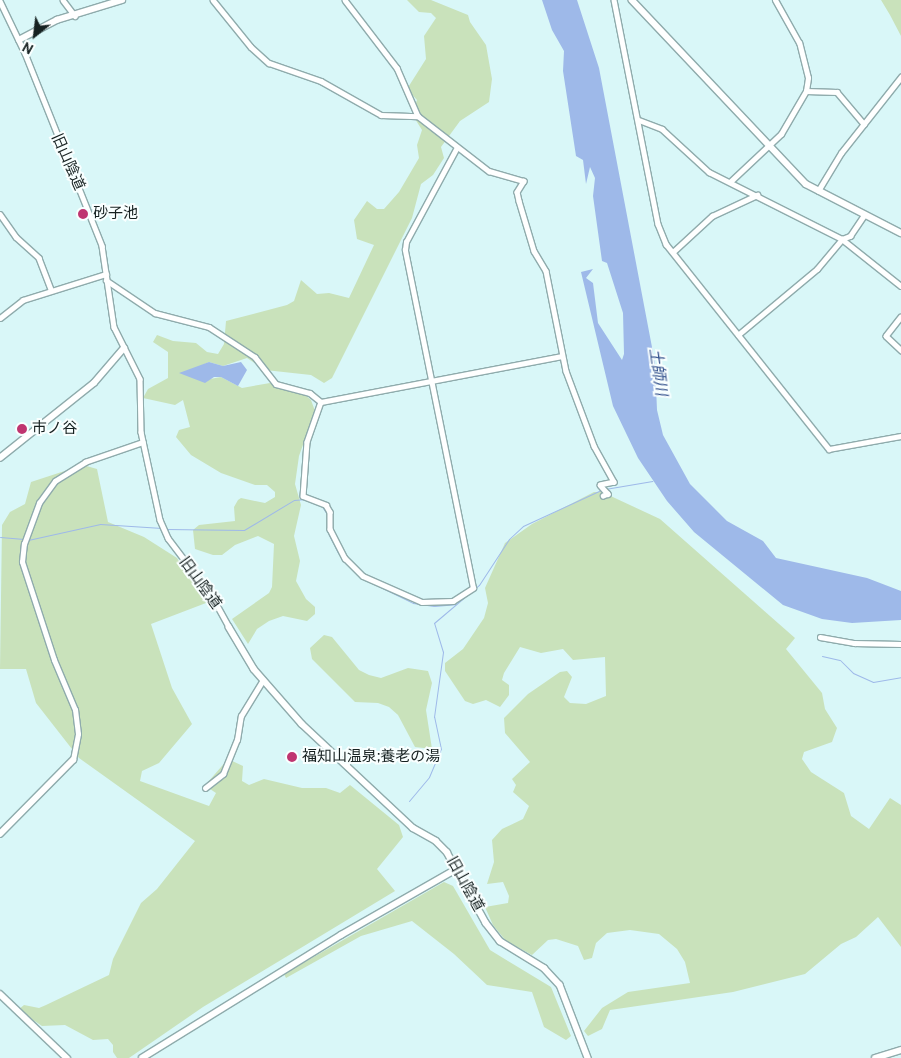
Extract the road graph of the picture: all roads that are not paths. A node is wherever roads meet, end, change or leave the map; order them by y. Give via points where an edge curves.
1 (63, 0) edge
2 (122, 0) edge
3 (213, 0) edge
4 (344, 0) edge
5 (614, 0) edge
6 (632, 0) edge
7 (775, 0) edge
8 (0, 1) edge
9 (74, 16) junction
10 (19, 40) junction
11 (901, 77) edge
12 (806, 91) junction
13 (418, 116) junction
14 (639, 120) junction
15 (864, 124) junction
16 (769, 146) junction
17 (456, 149) junction
18 (730, 182) junction
19 (818, 191) junction
20 (757, 195) junction
21 (0, 214) edge
22 (864, 215) junction
23 (901, 233) edge
24 (842, 238) junction
25 (672, 252) junction
26 (106, 274) junction
27 (106, 280) junction
28 (901, 286) edge
29 (51, 290) junction
30 (901, 317) edge
31 (0, 318) edge
32 (738, 334) junction
33 (124, 348) junction
34 (901, 350) edge
35 (562, 356) junction
36 (432, 381) junction
37 (322, 402) junction
38 (901, 436) edge
39 (143, 442) junction
40 (0, 458) edge
41 (603, 496) dead end
42 (229, 627) joint
43 (820, 637) dead end
44 (901, 644) edge
45 (263, 680) junction
46 (72, 760) joint
47 (205, 788) dead end
48 (0, 834) edge
49 (456, 870) junction
50 (0, 994) edge
51 (901, 1050) edge
52 (67, 1058) edge
53 (142, 1058) edge
54 (588, 1058) edge
55 (875, 1058) edge

1 - 9 street
2 - 9 street
3 - 13 street via 251,47 269,63 321,81 381,115
4 - 13 street via 397,68
5 - 14 street
6 - 16 street
7 - 12 street via 799,43 808,78
8 - 10 street, 旧山陰道
9 - 10 street via 57,20
10 - 26 street, 旧山陰道 via 90,211 102,246
11 - 15 street
12 - 15 street via 837,92
12 - 16 street via 781,134
13 - 17 street
14 - 18 street via 662,129 709,172
14 - 25 street via 658,224
15 - 19 street
16 - 18 street
16 - 19 street via 806,184
17 - 35 street via 489,171 524,181 517,192 534,251 546,270
17 - 36 street via 406,242
18 - 20 street
19 - 22 street
20 - 24 street
20 - 25 street via 712,216
21 - 29 street via 16,237 39,258
22 - 23 street
22 - 24 street via 850,236
24 - 28 street
24 - 32 street via 817,268
25 - 32 street
26 - 27 street, 旧山陰道
26 - 29 street
27 - 33 street, 旧山陰道 via 114,327
27 - 37 street via 155,313 209,327 255,357 276,384 310,393
29 - 31 street via 23,300
30 - 34 street via 886,336
32 - 38 street via 829,449
33 - 39 street, 旧山陰道 via 137,367 140,379
33 - 40 street via 94,383
35 - 36 street
35 - 41 street via 584,424 614,482 600,485 608,494
36 - 37 street
36 - 37 street via 473,588 453,601 422,602 363,576 340,551 330,529 330,512 326,505 303,496 307,442
39 - 42 street, 旧山陰道 via 160,520 168,538 212,596
39 - 46 street via 85,462 55,481 39,503 24,544 22,562 54,660 75,710 78,734
42 - 45 street, 旧山陰道
43 - 44 street via 854,643
45 - 47 street via 241,716 235,746 223,774
45 - 49 street, 旧山陰道 via 337,758 413,828 436,841 447,852
46 - 48 street
49 - 53 street via 340,935
49 - 54 street, 旧山陰道 via 500,942 544,968 560,985
50 - 52 street
51 - 55 street

